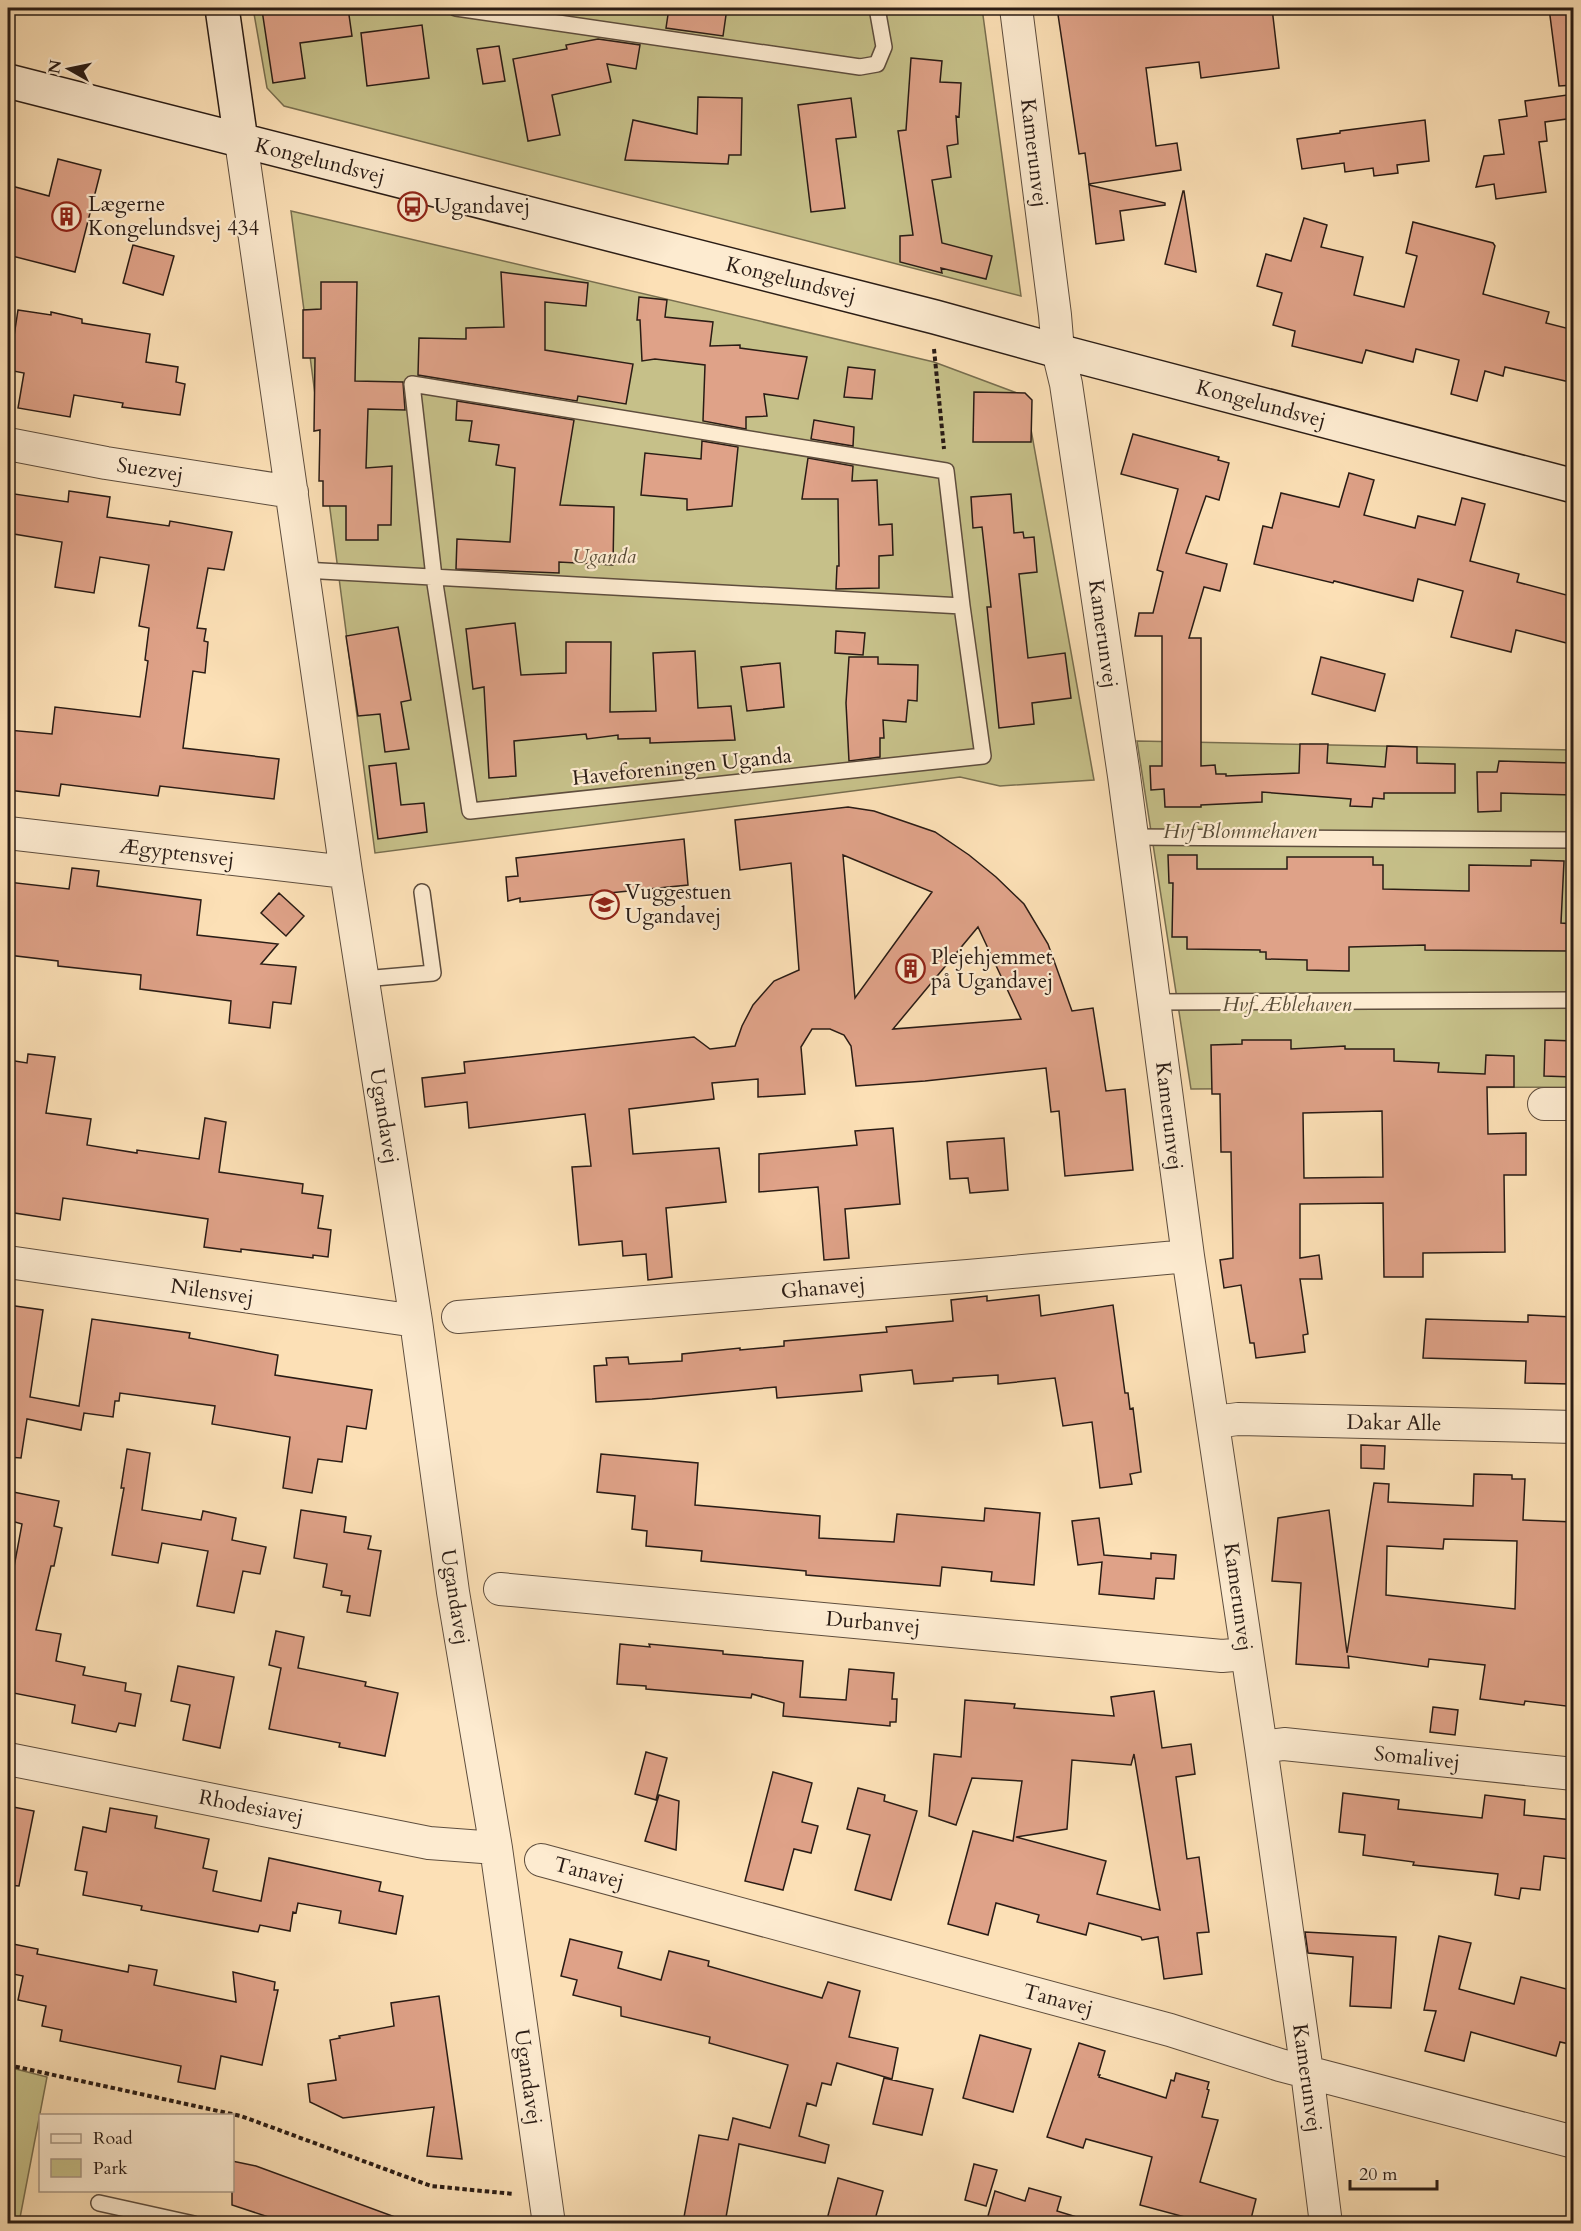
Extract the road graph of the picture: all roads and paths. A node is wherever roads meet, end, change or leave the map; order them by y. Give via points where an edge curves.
1 (222, 8) edge
2 (456, 8) edge
3 (877, 8) edge
4 (1016, 8) edge
5 (8, 81) edge
6 (241, 141) junction
7 (934, 316) junction
8 (1058, 351) junction
9 (8, 444) edge
10 (946, 471) junction
11 (1574, 486) edge
12 (292, 492) junction
13 (303, 570) junction
14 (434, 577) junction
15 (962, 606) junction
16 (8, 833) edge
17 (1132, 837) junction
18 (1574, 840) edge
19 (346, 872) junction
20 (422, 892) dead end
21 (363, 979) junction
22 (1574, 1000) edge
23 (1154, 1002) junction
24 (1188, 1256) junction
25 (8, 1262) edge
26 (458, 1317) dead end
27 (416, 1321) junction
28 (1214, 1422) junction
29 (1574, 1427) edge
30 (500, 1589) dead end
31 (1246, 1654) junction
32 (1261, 1747) junction
33 (8, 1759) edge
34 (1574, 1774) edge
35 (496, 1848) junction
36 (541, 1860) dead end
37 (8, 2066) edge
38 (1307, 2072) junction
39 (232, 2114) edge
40 (234, 2114) edge
41 (1574, 2142) edge
42 (99, 2203) dead end
43 (547, 2210) edge
44 (194, 2223) edge
45 (1326, 2223) edge

1 - 6 street, Ugandavej
2 - 3 lane via 860,67 877,64 884,47
4 - 8 street, Kamerunvej
5 - 6 street, Kongelundsvej
6 - 7 street, Kongelundsvej
6 - 12 street, Ugandavej
7 - 8 street, Kongelundsvej
7 - 10 path via 934,362
8 - 11 street, Kongelundsvej
8 - 17 street, Kamerunvej
9 - 12 street, Suezvej
10 - 14 lane, Haveforeningen Uganda via 412,384
10 - 15 lane, Haveforeningen Uganda
12 - 13 street, Ugandavej
13 - 14 lane
13 - 19 street, Ugandavej
14 - 15 lane
14 - 15 lane, Haveforeningen Uganda via 470,811 983,756
16 - 19 street, Ægyptensvej
17 - 18 lane
17 - 23 street, Kamerunvej
19 - 21 street, Ugandavej
20 - 21 lane via 433,973
21 - 27 street, Ugandavej
22 - 23 lane
23 - 24 street, Kamerunvej
24 - 26 street, Ghanavej
24 - 28 street, Kamerunvej
25 - 27 street, Nilensvej
27 - 35 street, Ugandavej via 453,1592
28 - 29 street, Dakar Alle via 1238,1419
28 - 31 street, Kamerunvej
30 - 31 street, Durbanvej via 1222,1656
31 - 32 street, Kamerunvej
32 - 34 street, Somalivej via 1284,1744
32 - 38 street, Kamerunvej
33 - 35 street, Rhodesiavej via 429,1842
35 - 43 street, Ugandavej
36 - 38 street, Tanavej via 1160,2027
37 - 39 path
38 - 41 street, Tanavej
38 - 45 street, Kamerunvej
40 - 43 path via 431,2186
42 - 44 lane

